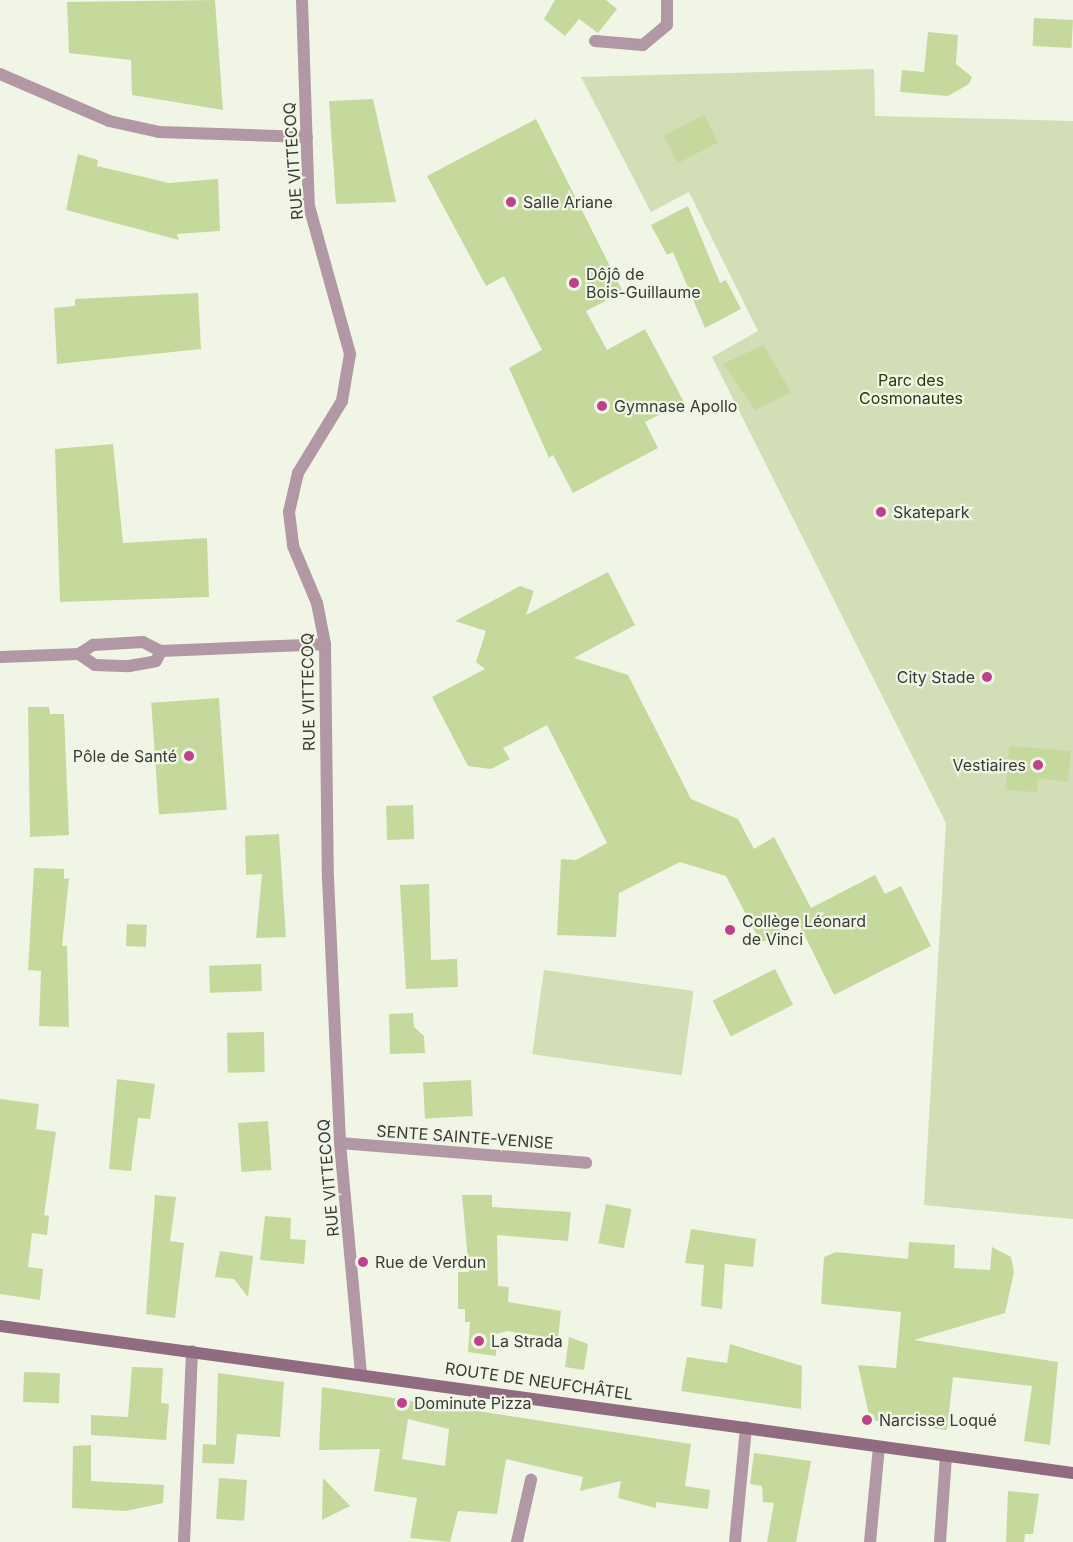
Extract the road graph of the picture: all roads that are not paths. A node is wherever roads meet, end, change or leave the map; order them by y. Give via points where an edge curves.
1 (302, 0) edge
2 (667, 0) edge
3 (595, 41) dead end
4 (0, 74) edge
5 (307, 137) junction
6 (325, 644) junction
7 (161, 651) junction
8 (79, 654) junction
9 (0, 657) edge
10 (340, 1143) junction
11 (586, 1163) dead end
12 (0, 1326) edge
13 (192, 1351) junction
14 (361, 1373) junction
15 (746, 1428) junction
16 (879, 1447) junction
17 (946, 1456) junction
18 (1073, 1473) edge
19 (531, 1480) dead end
20 (184, 1542) edge
21 (517, 1542) edge
22 (735, 1542) edge
23 (870, 1542) edge
24 (940, 1542) edge

1 - 5 street, RUE VITTECOQ
2 - 3 street via 667,25 642,45
4 - 5 street via 109,121 159,132
5 - 6 street, RUE VITTECOQ via 317,244 350,354 342,401 298,473 289,512 293,546 320,613
6 - 7 street
6 - 10 street, RUE VITTECOQ via 328,878
7 - 8 street via 143,642 93,645
7 - 8 street via 156,661 129,666 95,665
8 - 9 street
10 - 11 street, SENTE SAINTE-VENISE
10 - 14 street, RUE VITTECOQ
12 - 13 main road, ROUTE DE NEUFCHÂTEL
13 - 14 main road, ROUTE DE NEUFCHÂTEL
13 - 20 street
14 - 15 main road, ROUTE DE NEUFCHÂTEL
15 - 16 main road, ROUTE DE NEUFCHÂTEL
15 - 22 street
16 - 17 main road, ROUTE DE NEUFCHÂTEL
16 - 23 street
17 - 18 main road, ROUTE DE NEUFCHÂTEL
17 - 24 street
19 - 21 street

